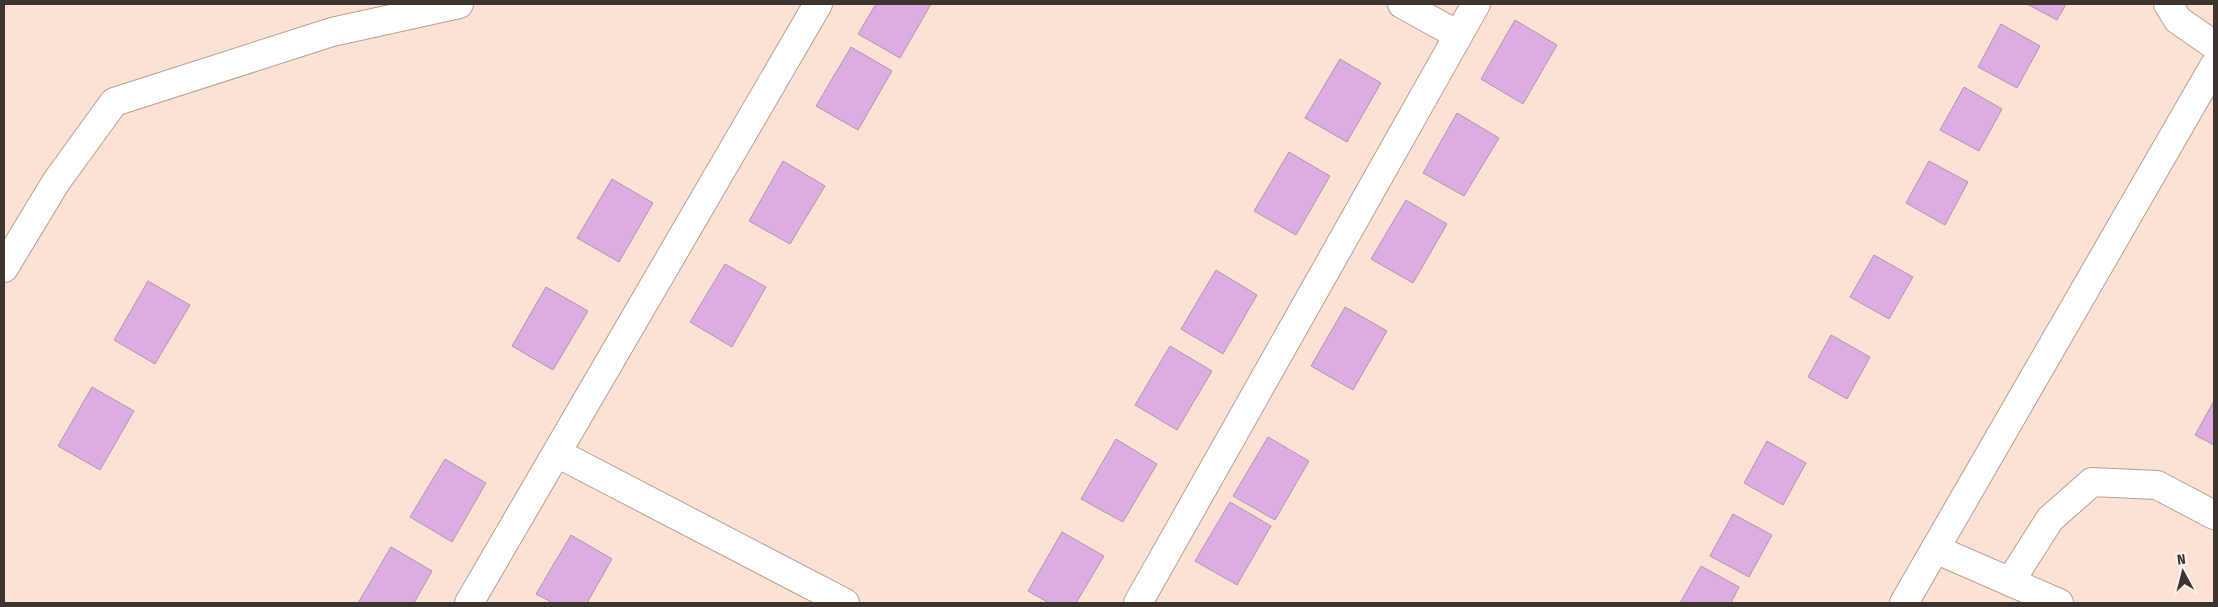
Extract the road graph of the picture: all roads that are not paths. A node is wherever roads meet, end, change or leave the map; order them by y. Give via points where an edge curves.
1 (459, 4) edge
2 (818, 4) edge
3 (1402, 4) edge
4 (1476, 4) edge
5 (2168, 4) edge
6 (1458, 35) junction
7 (2214, 45) edge
8 (2214, 66) edge
9 (4, 268) edge
10 (557, 453) junction
11 (2214, 515) edge
12 (1935, 549) junction
13 (2010, 582) junction
14 (469, 603) edge
15 (845, 603) edge
16 (1138, 603) edge
17 (1904, 603) edge
18 (2059, 603) edge

1 - 9 street via 332,32 114,102 56,182
2 - 10 street
3 - 6 street
4 - 6 street
5 - 7 street via 2178,20
6 - 16 street
8 - 12 street
10 - 14 street
10 - 15 street
11 - 13 street via 2157,485 2092,482 2050,519
12 - 13 street
12 - 17 street
13 - 18 street

